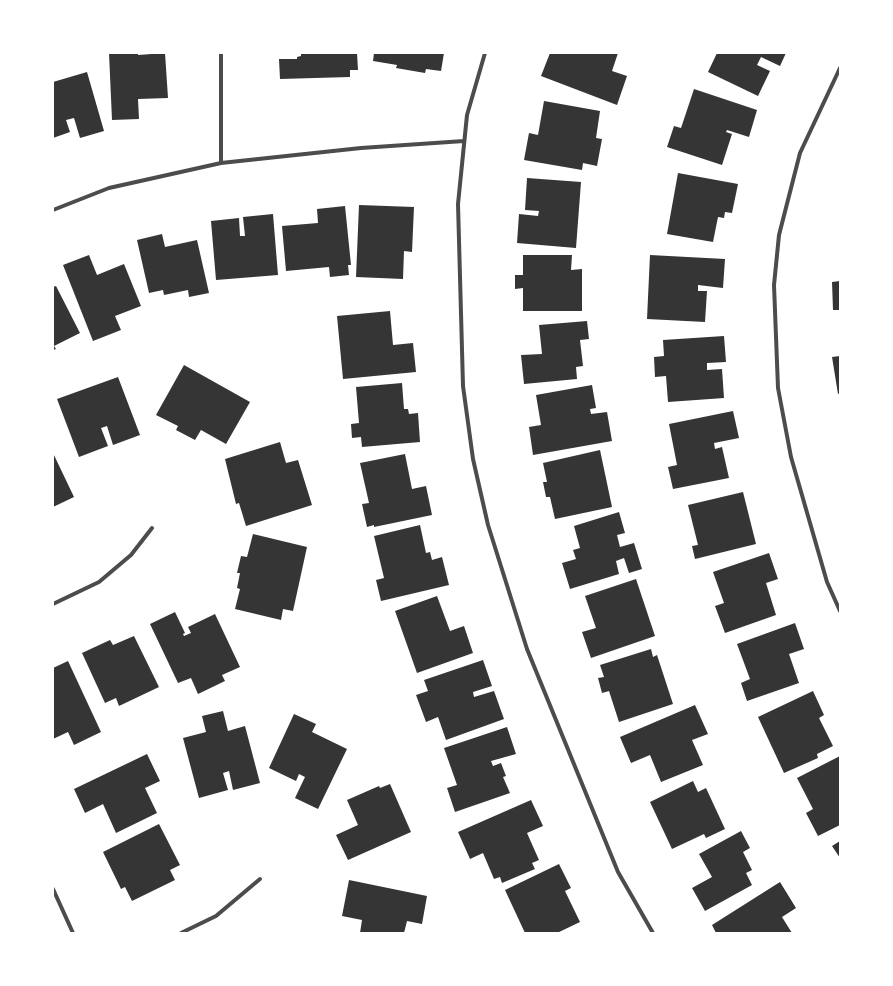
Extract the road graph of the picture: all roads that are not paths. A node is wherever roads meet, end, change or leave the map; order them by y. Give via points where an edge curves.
1 (221, 53) edge
2 (485, 53) edge
3 (840, 68) edge
4 (464, 141) junction
5 (221, 163) junction
6 (53, 210) edge
7 (152, 528) dead end
8 (53, 604) edge
9 (840, 611) edge
10 (260, 879) dead end
11 (53, 889) edge
12 (73, 933) edge
13 (181, 933) edge
14 (653, 933) edge

1 - 5 street
2 - 4 street via 467,115
3 - 9 street via 800,153 779,235 774,285 778,388 791,458 827,582
4 - 5 street via 361,148
4 - 14 street via 458,204 463,386 473,459 486,518 527,649 618,872
5 - 6 street via 109,188
7 - 8 street via 131,555 99,582
10 - 13 street via 216,916
11 - 12 street

